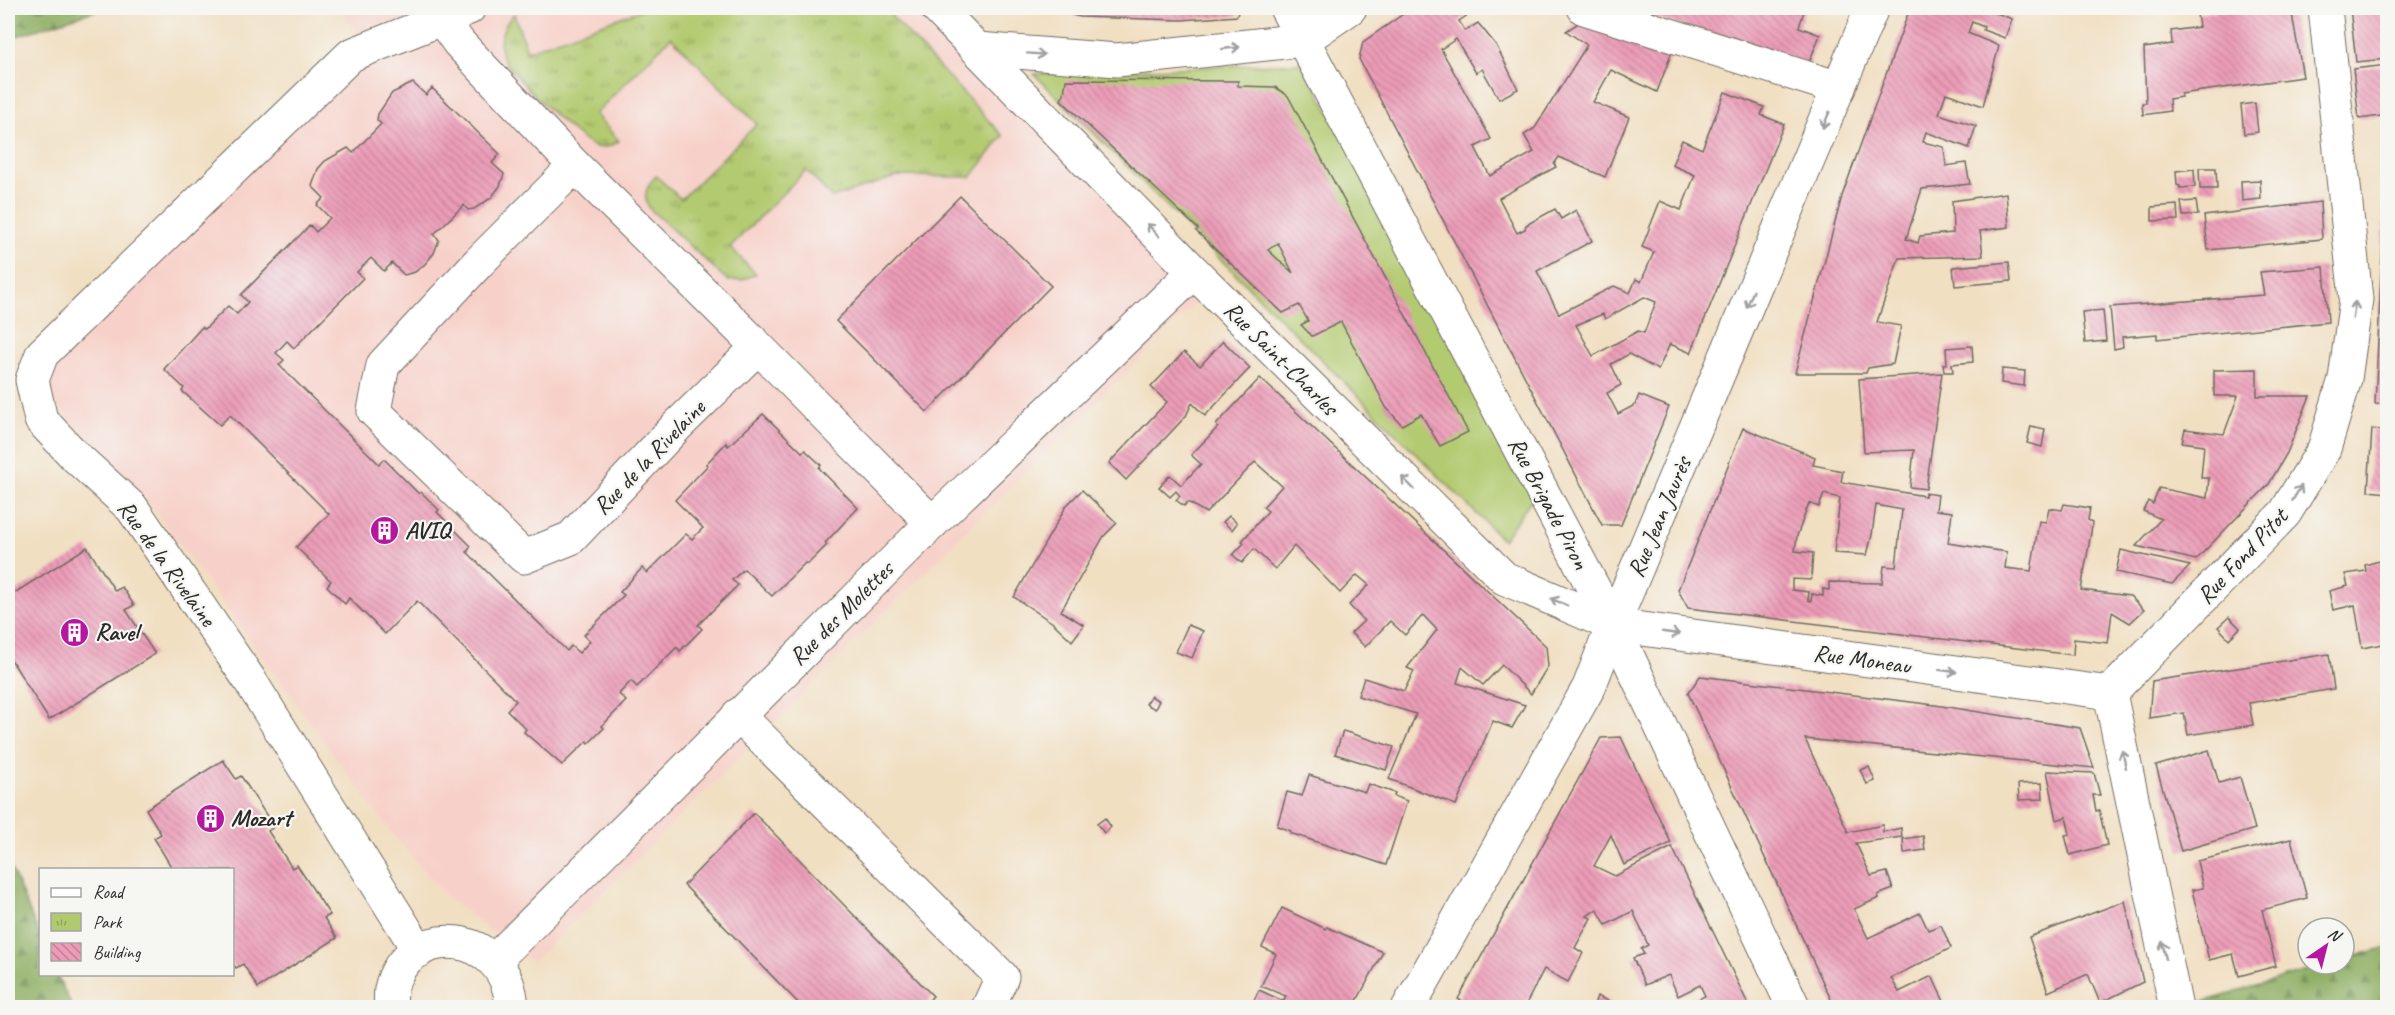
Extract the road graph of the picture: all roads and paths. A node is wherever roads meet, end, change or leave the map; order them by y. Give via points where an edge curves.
1 (938, 8) edge
2 (1286, 8) edge
3 (1350, 8) edge
4 (1584, 8) edge
5 (1872, 8) edge
6 (2325, 8) edge
7 (455, 13) edge
8 (1303, 40) junction
9 (978, 49) junction
10 (1839, 88) junction
11 (575, 166) junction
12 (1194, 272) junction
13 (758, 347) junction
14 (932, 523) junction
15 (1613, 625) junction
16 (2110, 693) junction
17 (738, 715) junction
18 (419, 951) junction
19 (494, 961) junction
20 (390, 1008) edge
21 (512, 1008) edge
22 (988, 1008) edge
23 (1408, 1008) edge
24 (1794, 1008) edge
25 (2176, 1008) edge

1 - 9 street, Rue Saint-Charles
2 - 8 street, Rue Brigade Piron
3 - 8 street
4 - 10 street
5 - 10 street, Rue Jean Jaurès
16 -> 6 street, Rue Fond Pitot via 2285,513 2324,449 2345,379 2356,299
7 - 11 street, Rue de la Rivelaine via 459,43
7 - 18 street, Rue de la Rivelaine via 351,55 42,354 32,380 41,420 132,508 249,679
9 -> 8 street via 1117,60
8 - 15 street, Rue Brigade Piron
12 -> 9 street, Rue Saint-Charles
10 -> 15 street, Rue Jean Jaurès
11 - 13 street, Rue de la Rivelaine
11 - 13 street, Rue de la Rivelaine via 383,365 374,411 524,557 571,538
12 - 14 street, Rue des Molettes
15 -> 12 street, Rue Saint-Charles via 1504,578
13 - 14 street, Rue de la Rivelaine
14 - 17 street, Rue des Molettes
15 -> 16 street, Rue Moneau
15 - 23 street, Rue Jean Jaurès via 1589,687
15 - 24 street, Rue Brigade Piron
25 -> 16 street
17 - 19 street, Rue des Molettes
17 - 22 street via 1002,977
18 - 19 street via 448,942 468,944
18 - 20 street via 399,970 391,988
19 - 21 street via 509,986

